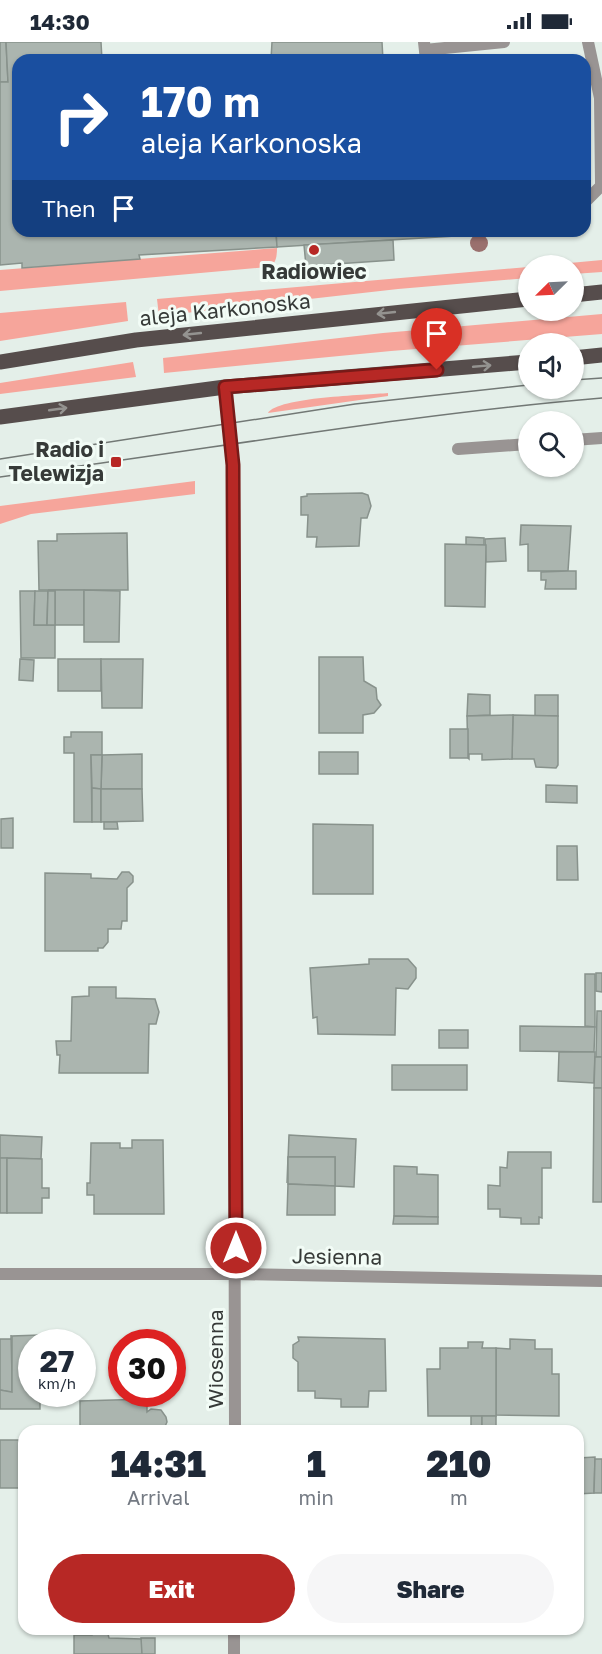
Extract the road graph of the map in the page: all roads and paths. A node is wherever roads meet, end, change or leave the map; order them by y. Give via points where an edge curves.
1 (504, 42) edge
2 (425, 51) edge
3 (591, 56) edge
4 (591, 196) edge
5 (602, 292) edge
6 (584, 294) edge
7 (518, 300) edge
8 (602, 356) edge
9 (584, 357) edge
10 (0, 362) edge
11 (518, 363) edge
12 (225, 387) junction
13 (0, 417) edge
14 (602, 438) edge
15 (584, 439) edge
16 (518, 445) edge
17 (458, 449) dead end
18 (0, 1274) edge
19 (236, 1274) junction
20 (602, 1281) edge
21 (235, 1425) edge
22 (234, 1635) edge
23 (234, 1654) edge

1 - 2 street
3 - 4 street via 600,98 602,186
5 - 6 main road
7 -> 10 main road, aleja Karkonoska via 136,340
8 - 9 main road
12 -> 11 main road
13 -> 12 main road
12 - 19 street, Wiosenna via 233,465
14 - 15 street
16 - 17 street
18 - 19 street, Jesienna
19 - 20 street, Jesienna
19 - 21 street, Wiosenna
22 - 23 street

